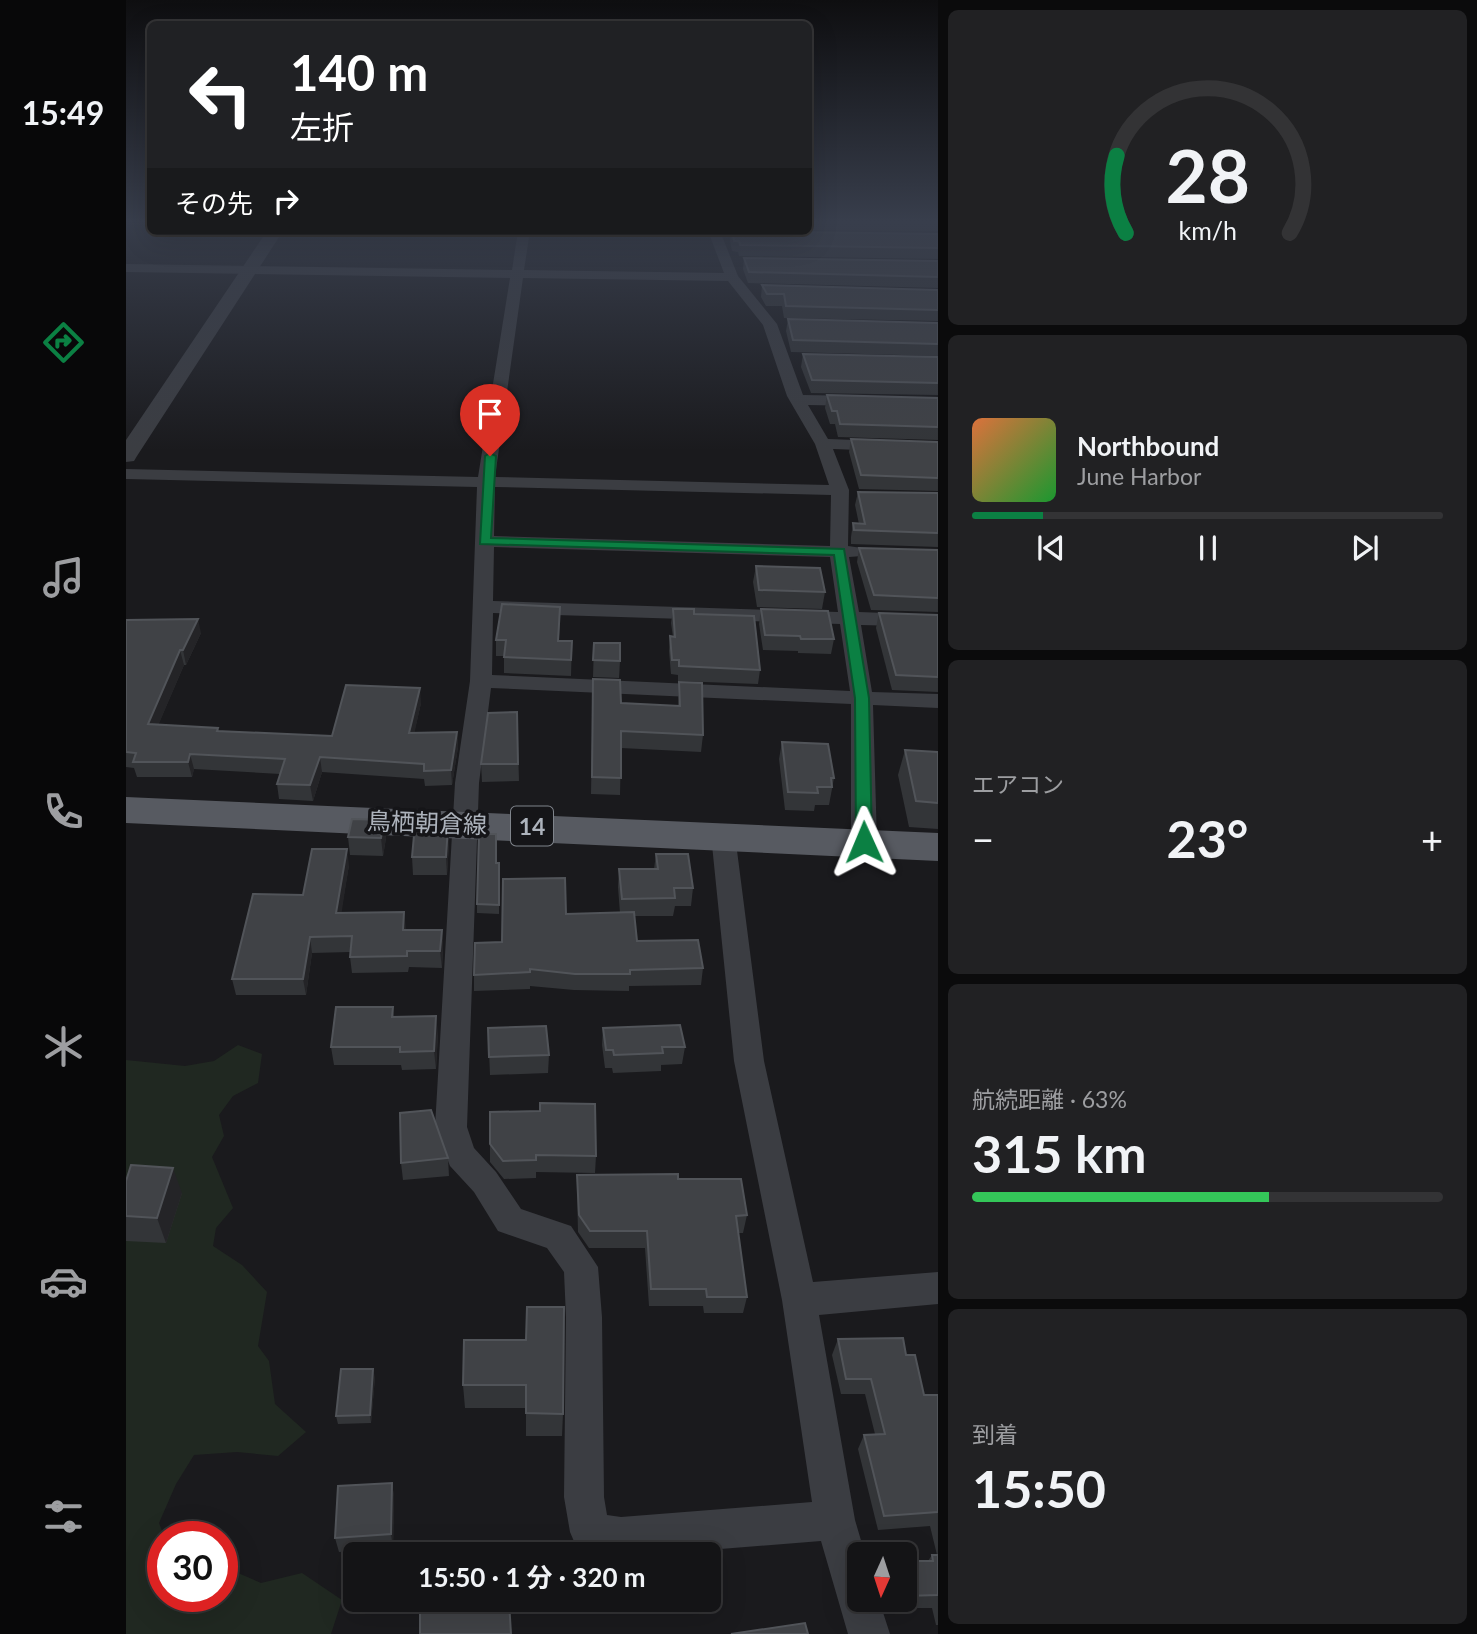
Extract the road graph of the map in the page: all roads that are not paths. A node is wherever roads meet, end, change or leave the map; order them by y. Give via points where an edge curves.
1 (229, 298) edge
2 (513, 298) edge
3 (750, 298) edge
4 (797, 400) junction
5 (874, 402) edge
6 (823, 444) junction
7 (938, 447) edge
8 (126, 456) edge
9 (126, 474) edge
10 (486, 482) junction
11 (845, 494) junction
12 (485, 541) junction
13 (839, 552) junction
14 (876, 553) edge
15 (483, 607) junction
16 (850, 618) junction
17 (938, 621) edge
18 (481, 681) junction
19 (862, 698) junction
20 (938, 701) edge
21 (126, 810) edge
22 (467, 823) junction
23 (723, 835) junction
24 (864, 842) junction
25 (938, 846) edge
26 (938, 1288) edge
27 (799, 1300) junction
28 (835, 1520) junction
29 (869, 1634) edge

1 - 8 street
2 - 10 street
3 - 4 street via 776,324
4 - 5 street
4 - 6 street
6 - 7 street
6 - 11 street
9 - 10 street
10 - 11 street
10 - 12 street
11 - 13 street
12 - 13 street
12 - 15 street
13 - 14 street
13 - 16 street
15 - 16 street
15 - 18 street
16 - 17 street
16 - 19 street
18 - 19 street
18 - 22 street via 471,745
19 - 20 street
19 - 24 street
21 - 22 main road, 鳥栖朝倉線 / 14
22 - 23 main road, 鳥栖朝倉線 / 14
22 - 28 street via 451,1127 461,1156 510,1220 559,1237 581,1267 584,1497 590,1532 621,1537
23 - 24 main road, 鳥栖朝倉線 / 14
23 - 27 street via 748,1061
24 - 25 main road, 鳥栖朝倉線 / 14
26 - 27 street
27 - 28 street
28 - 29 street

